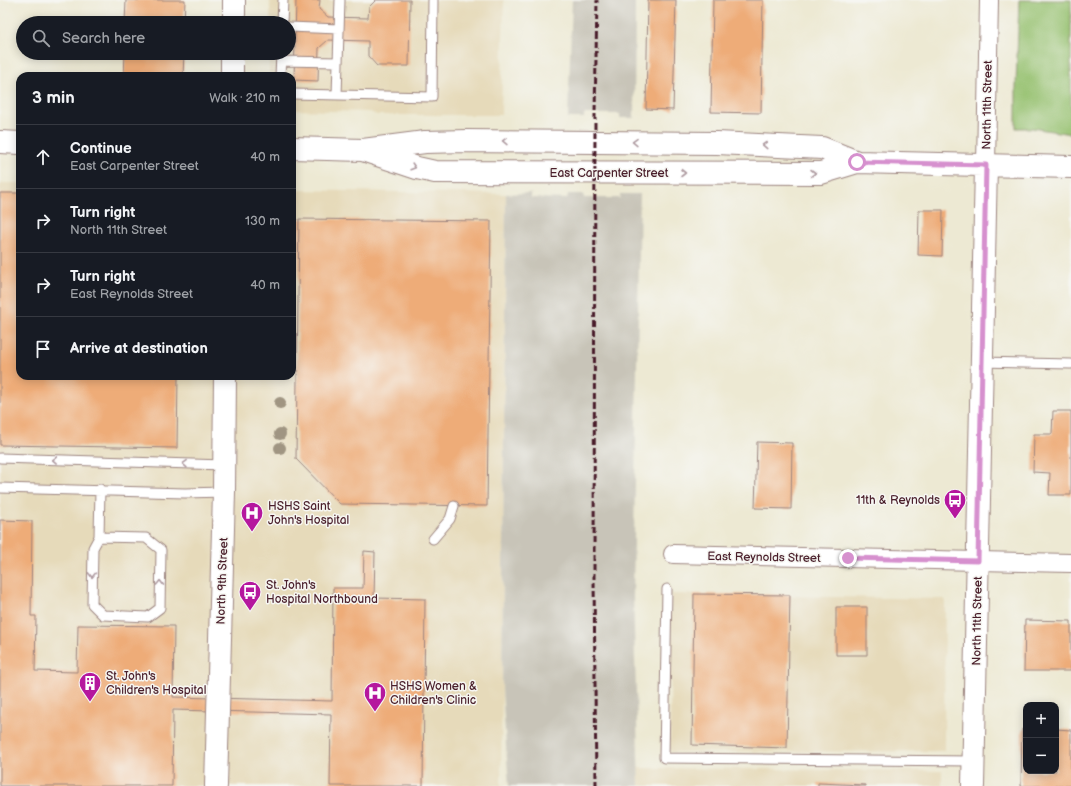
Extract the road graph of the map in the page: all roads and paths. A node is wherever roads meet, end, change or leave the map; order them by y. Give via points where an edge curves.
1 (234, 0) edge
2 (283, 0) edge
3 (340, 0) edge
4 (433, 0) edge
5 (989, 0) edge
6 (234, 16) edge
7 (282, 16) edge
8 (296, 27) edge
9 (339, 29) junction
10 (296, 58) edge
11 (232, 60) edge
12 (281, 60) edge
13 (338, 62) junction
14 (232, 72) edge
15 (280, 72) edge
16 (296, 94) edge
17 (337, 95) junction
18 (0, 142) edge
19 (16, 143) edge
20 (296, 148) edge
21 (363, 150) junction
22 (857, 162) junction
23 (986, 165) junction
24 (1071, 167) edge
25 (981, 362) junction
26 (1071, 364) edge
27 (225, 380) edge
28 (0, 458) edge
29 (224, 465) junction
30 (0, 488) edge
31 (100, 489) junction
32 (224, 492) junction
33 (454, 506) dead end
34 (99, 537) junction
35 (433, 539) dead end
36 (673, 554) dead end
37 (978, 561) junction
38 (1071, 562) edge
39 (667, 589) dead end
40 (974, 760) junction
41 (216, 786) edge
42 (973, 786) edge

1 - 6 street
2 - 7 lane
3 - 9 lane
4 - 17 lane via 432,97
5 - 23 street, North 11th Street
8 - 9 lane
9 - 13 lane
10 - 13 lane
11 - 14 street
12 - 15 lane
13 - 17 lane
16 - 17 lane
18 - 19 street
20 - 21 street, East Carpenter Street
22 -> 21 street, East Carpenter Street via 822,148 717,143 466,140
21 -> 22 street, East Carpenter Street via 435,172 821,173
22 - 23 street, East Carpenter Street
23 - 24 street, East Carpenter Street
23 - 25 street, North 11th Street
25 - 26 lane
25 - 37 street, North 11th Street
27 - 29 street, North 9th Street
29 -> 28 lane
29 - 32 street, North 9th Street
30 - 31 lane
31 - 32 lane
31 - 34 lane
32 - 41 street, North 9th Street
33 - 35 lane via 450,519
34 -> 34 lane via 93,548 92,604 103,615 148,617 160,608 161,550 146,538
36 - 37 street, East Reynolds Street
37 - 38 street, East Reynolds Street
37 - 40 street, North 11th Street
39 - 40 lane via 664,758
40 - 42 street, North 11th Street

